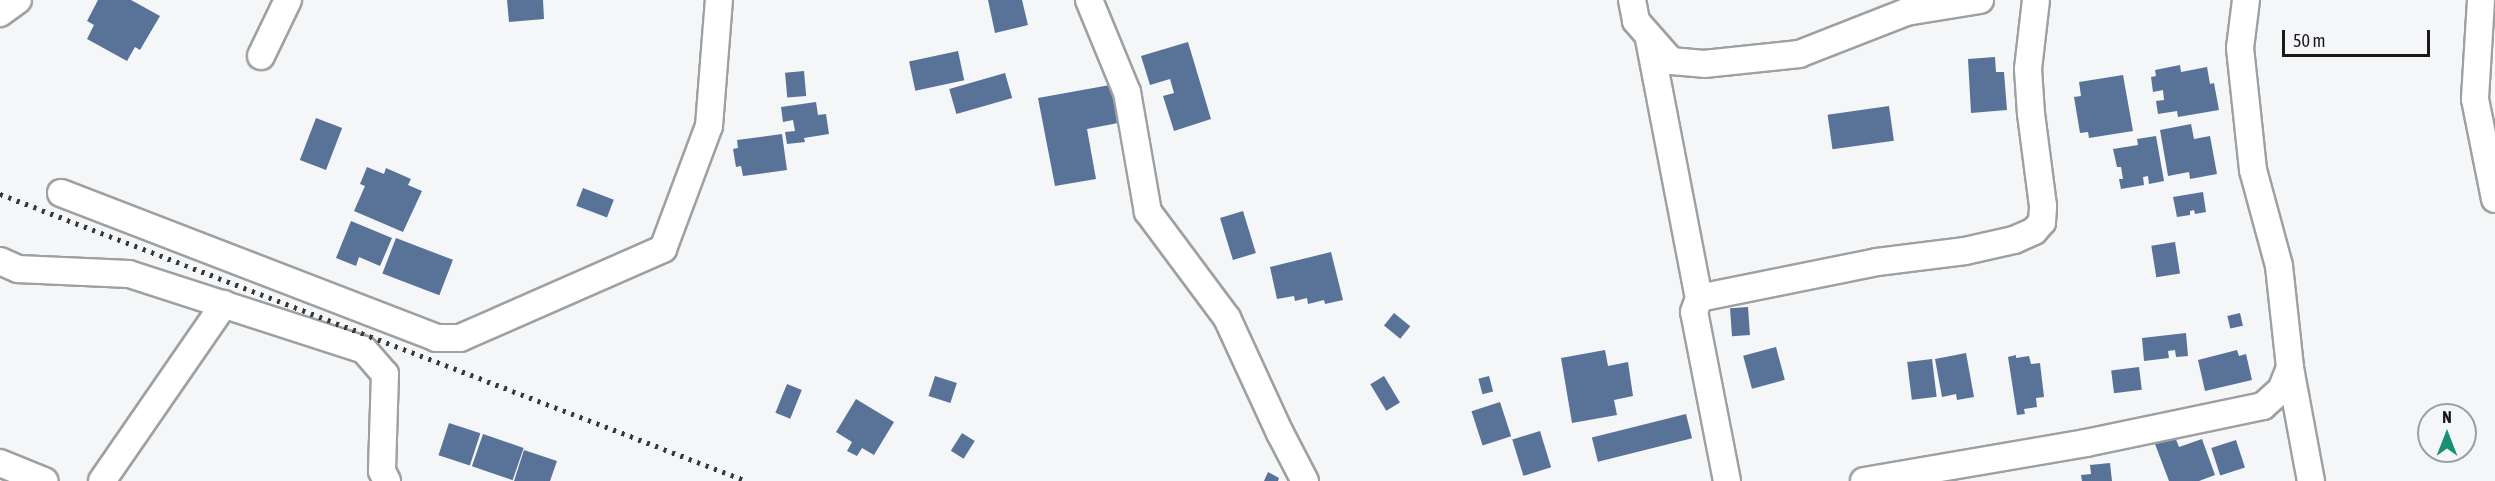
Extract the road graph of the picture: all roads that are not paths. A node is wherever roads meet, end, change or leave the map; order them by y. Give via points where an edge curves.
1 (18, 0) edge
2 (288, 0) edge
3 (719, 0) edge
4 (1632, 0) edge
5 (1980, 0) edge
6 (2036, 0) edge
7 (2246, 0) edge
8 (2481, 0) edge
9 (1098, 7) edge
10 (0, 13) edge
11 (1649, 39) junction
12 (261, 56) dead end
13 (61, 193) dead end
14 (2495, 199) edge
15 (0, 261) edge
16 (1698, 298) junction
17 (224, 304) junction
18 (2290, 368) junction
19 (0, 463) edge
20 (44, 481) edge
21 (102, 481) edge
22 (387, 481) edge
23 (1305, 481) edge
24 (1726, 481) edge
25 (1864, 481) edge
26 (2311, 481) edge

1 - 10 street
2 - 12 street
3 - 13 street via 709,126 663,249 460,338 436,338
4 - 11 street via 1636,21
5 - 11 street via 1906,12 1798,54 1704,64 1671,61
6 - 16 street via 2028,69 2043,206 2042,222 2034,231 1965,252 1877,262
7 - 18 street via 2240,48 2253,170 2279,266
8 - 14 street via 2475,99
9 - 23 street via 1127,92 1148,212 1227,318
11 - 16 street
15 - 17 street via 18,269 129,274
16 - 24 street via 1694,312
17 - 21 street
17 - 22 street via 364,350 385,374 382,471
18 - 25 street via 2281,390 2263,406 2086,443
18 - 26 street
19 - 20 street

